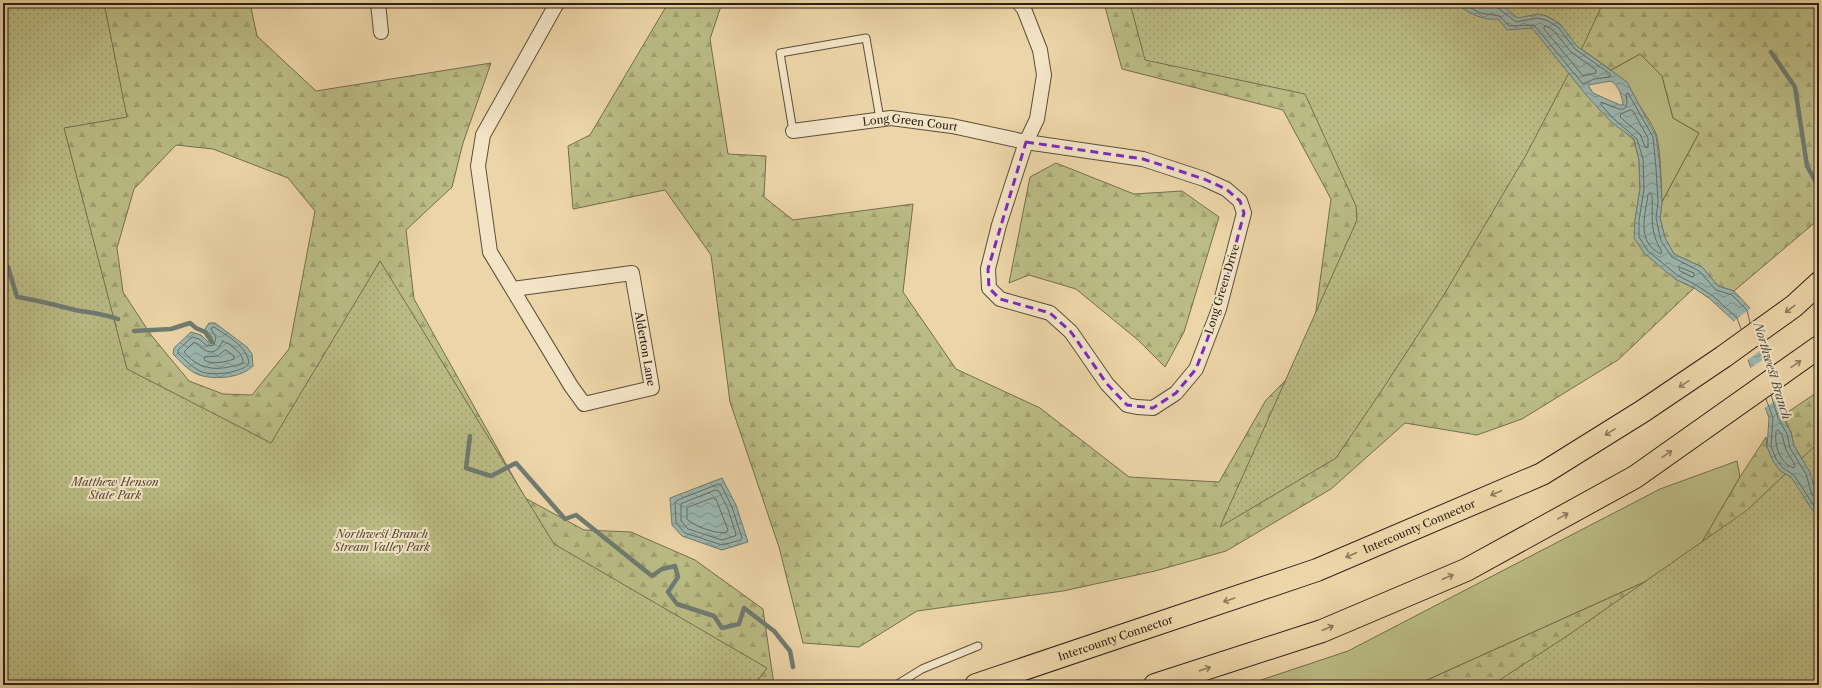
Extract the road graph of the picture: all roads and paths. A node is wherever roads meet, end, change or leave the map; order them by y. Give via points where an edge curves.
1 (378, 3) edge
2 (557, 3) edge
3 (1019, 3) edge
4 (382, 32) dead end
5 (880, 119) junction
6 (793, 132) joint
7 (1026, 142) junction
8 (1819, 283) edge
9 (513, 290) junction
10 (1819, 347) edge
11 (978, 646) dead end
12 (896, 685) edge
13 (976, 685) edge
14 (1155, 685) edge

1 - 4 street
2 - 9 street, Alderton Lane via 483,135 478,166 490,252
3 - 7 street, Long Green Drive via 1024,9 1040,50 1044,75 1036,119
5 - 6 street, Long Green Court
5 - 6 lane via 866,38 780,53
5 - 7 street, Long Green Court via 891,118 952,126
7 - 7 street, Long Green Drive via 1143,159 1204,179 1226,189 1240,201 1244,213 1219,309 1196,369 1176,393 1153,408 1127,405 1107,384 1070,332 1050,313 1000,299 989,288 988,269
8 -> 13 highway, Intercounty Connector via 1794,306 1643,411 1542,474 1316,570
9 - 9 street, Alderton Lane via 584,404 652,388 632,273
14 -> 10 highway via 1322,631 1466,570 1635,477
11 - 12 lane via 922,669

